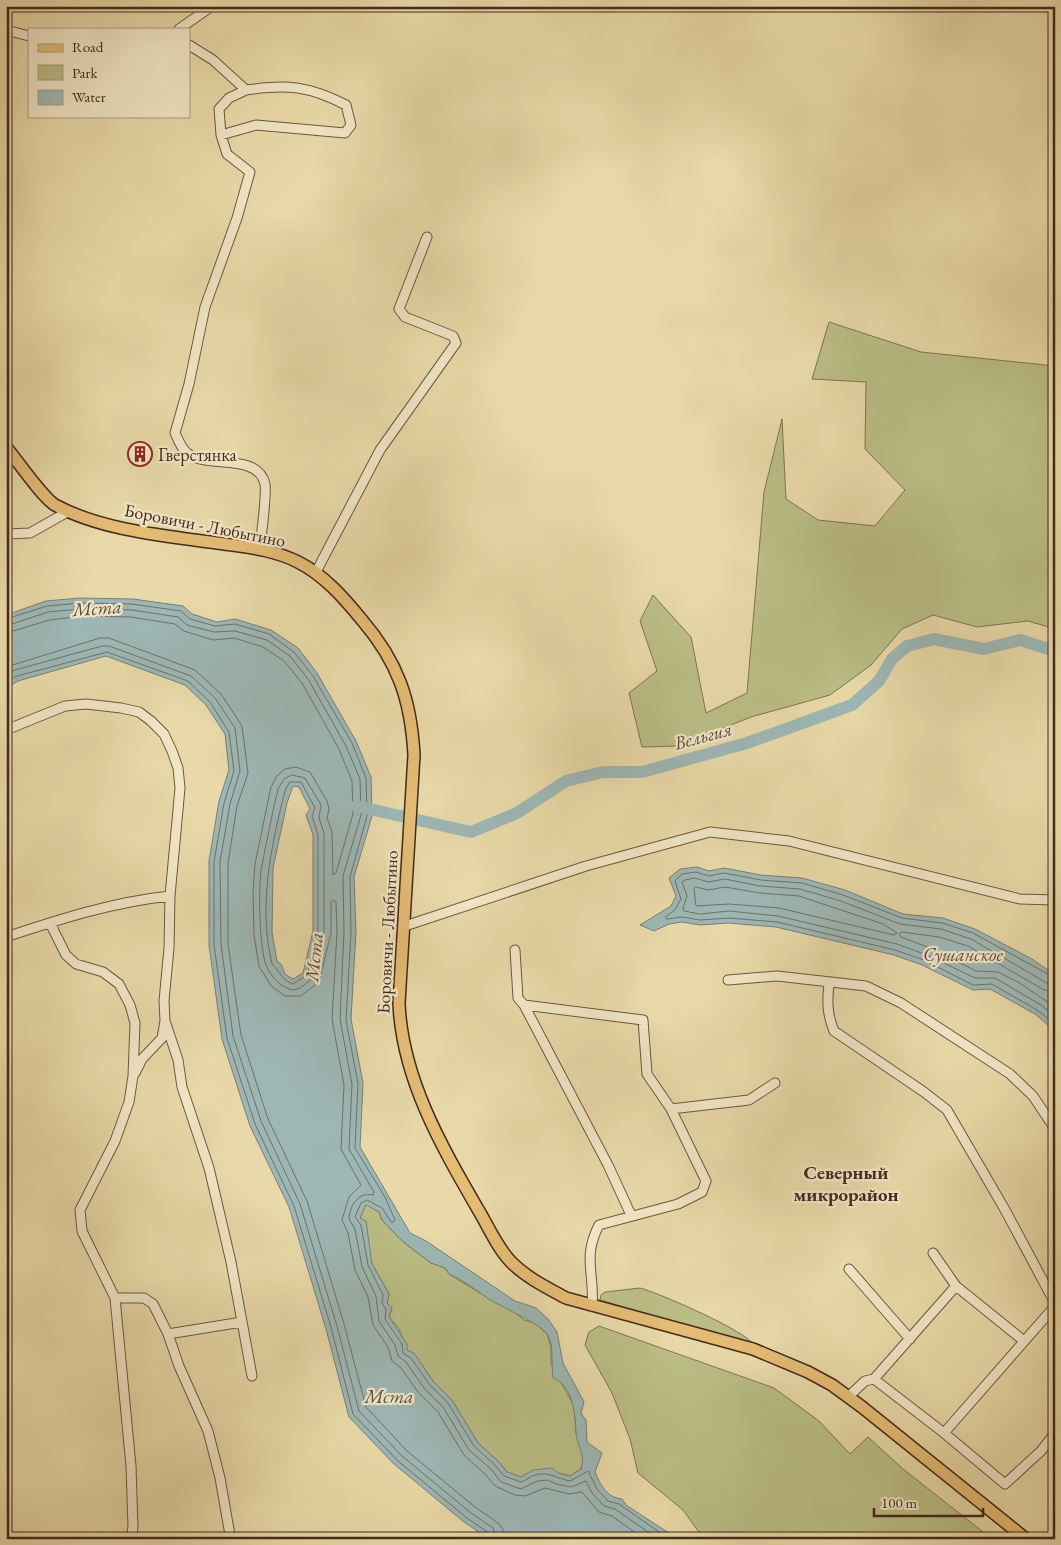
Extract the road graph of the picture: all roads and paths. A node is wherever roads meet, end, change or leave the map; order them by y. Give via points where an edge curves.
1 (212, 6) edge
2 (180, 28) edge
3 (6, 30) edge
4 (28, 36) edge
5 (190, 46) edge
6 (246, 90) junction
7 (221, 136) junction
8 (427, 237) dead end
9 (6, 447) edge
10 (69, 511) junction
11 (6, 534) edge
12 (260, 549) junction
13 (316, 572) junction
14 (6, 730) edge
15 (170, 896) junction
16 (1055, 900) edge
17 (50, 923) junction
18 (404, 926) junction
19 (7, 935) edge
20 (515, 950) dead end
21 (728, 980) dead end
22 (829, 984) junction
23 (524, 1005) junction
24 (165, 1021) junction
25 (133, 1076) junction
26 (775, 1083) dead end
27 (671, 1109) junction
28 (1055, 1129) edge
29 (631, 1215) junction
30 (933, 1253) dead end
31 (849, 1269) dead end
32 (956, 1286) junction
33 (115, 1298) junction
34 (1055, 1305) edge
35 (597, 1308) junction
36 (242, 1322) junction
37 (168, 1334) junction
38 (910, 1339) junction
39 (1024, 1341) junction
40 (252, 1376) dead end
41 (874, 1379) junction
42 (848, 1397) junction
43 (944, 1433) junction
44 (1055, 1434) edge
45 (230, 1535) dead end
46 (131, 1539) edge
47 (1026, 1539) edge

1 - 2 street
3 - 4 street
5 - 6 street via 213,60
6 - 7 street via 229,98 219,109
6 - 7 street via 276,86 319,91 346,105 351,125 345,133 256,125
7 - 12 street via 227,154 250,172 205,307 175,433 181,446 196,458 248,465 259,472 265,484
8 - 13 street via 399,309 406,317 453,336 456,343 380,450
9 - 10 main road, Боровичи - Любытино via 53,504
10 - 11 street via 30,533
10 - 12 main road, Боровичи - Любытино via 94,522
12 - 13 main road, Боровичи - Любытино via 296,561
13 - 18 main road, Боровичи - Любытино via 373,632 397,671 413,735 414,768
14 - 15 street via 65,706 79,705 139,712 164,734 178,768 180,788
15 - 17 street via 140,899
15 - 24 street
16 - 18 street via 1020,899 789,840 710,832 586,866
17 - 19 street
17 - 25 street via 66,955 76,964 103,972 119,984 135,1024
18 - 35 main road, Боровичи - Любытино via 400,1028 424,1108 445,1151 512,1262 566,1298
20 - 23 street via 518,998
21 - 22 street via 777,976
22 - 28 street via 866,986 901,1003 1010,1074 1033,1096
22 - 34 street via 828,1018 834,1031 947,1110
23 - 27 street via 643,1020 647,1074
23 - 29 street
24 - 25 street via 162,1038 142,1059
24 - 36 street via 178,1060 182,1086 210,1168
25 - 33 street via 115,1141 80,1210 82,1231
26 - 27 street via 749,1100
27 - 29 street via 706,1181 702,1192 678,1204
29 - 35 street via 599,1225 593,1238 589,1250
30 - 32 street
31 - 38 street
32 - 38 street
32 - 39 street
33 - 37 street via 144,1298 153,1304
33 - 46 street via 131,1466
34 - 39 street
35 - 42 main road, Боровичи - Любытино via 668,1324 753,1349 808,1372
36 - 37 street
36 - 40 street
37 - 45 street via 208,1431
38 - 41 street
39 - 43 street
41 - 42 street via 865,1380
41 - 43 street
42 - 47 main road, Боровичи - Любытино
43 - 44 street via 1005,1484

